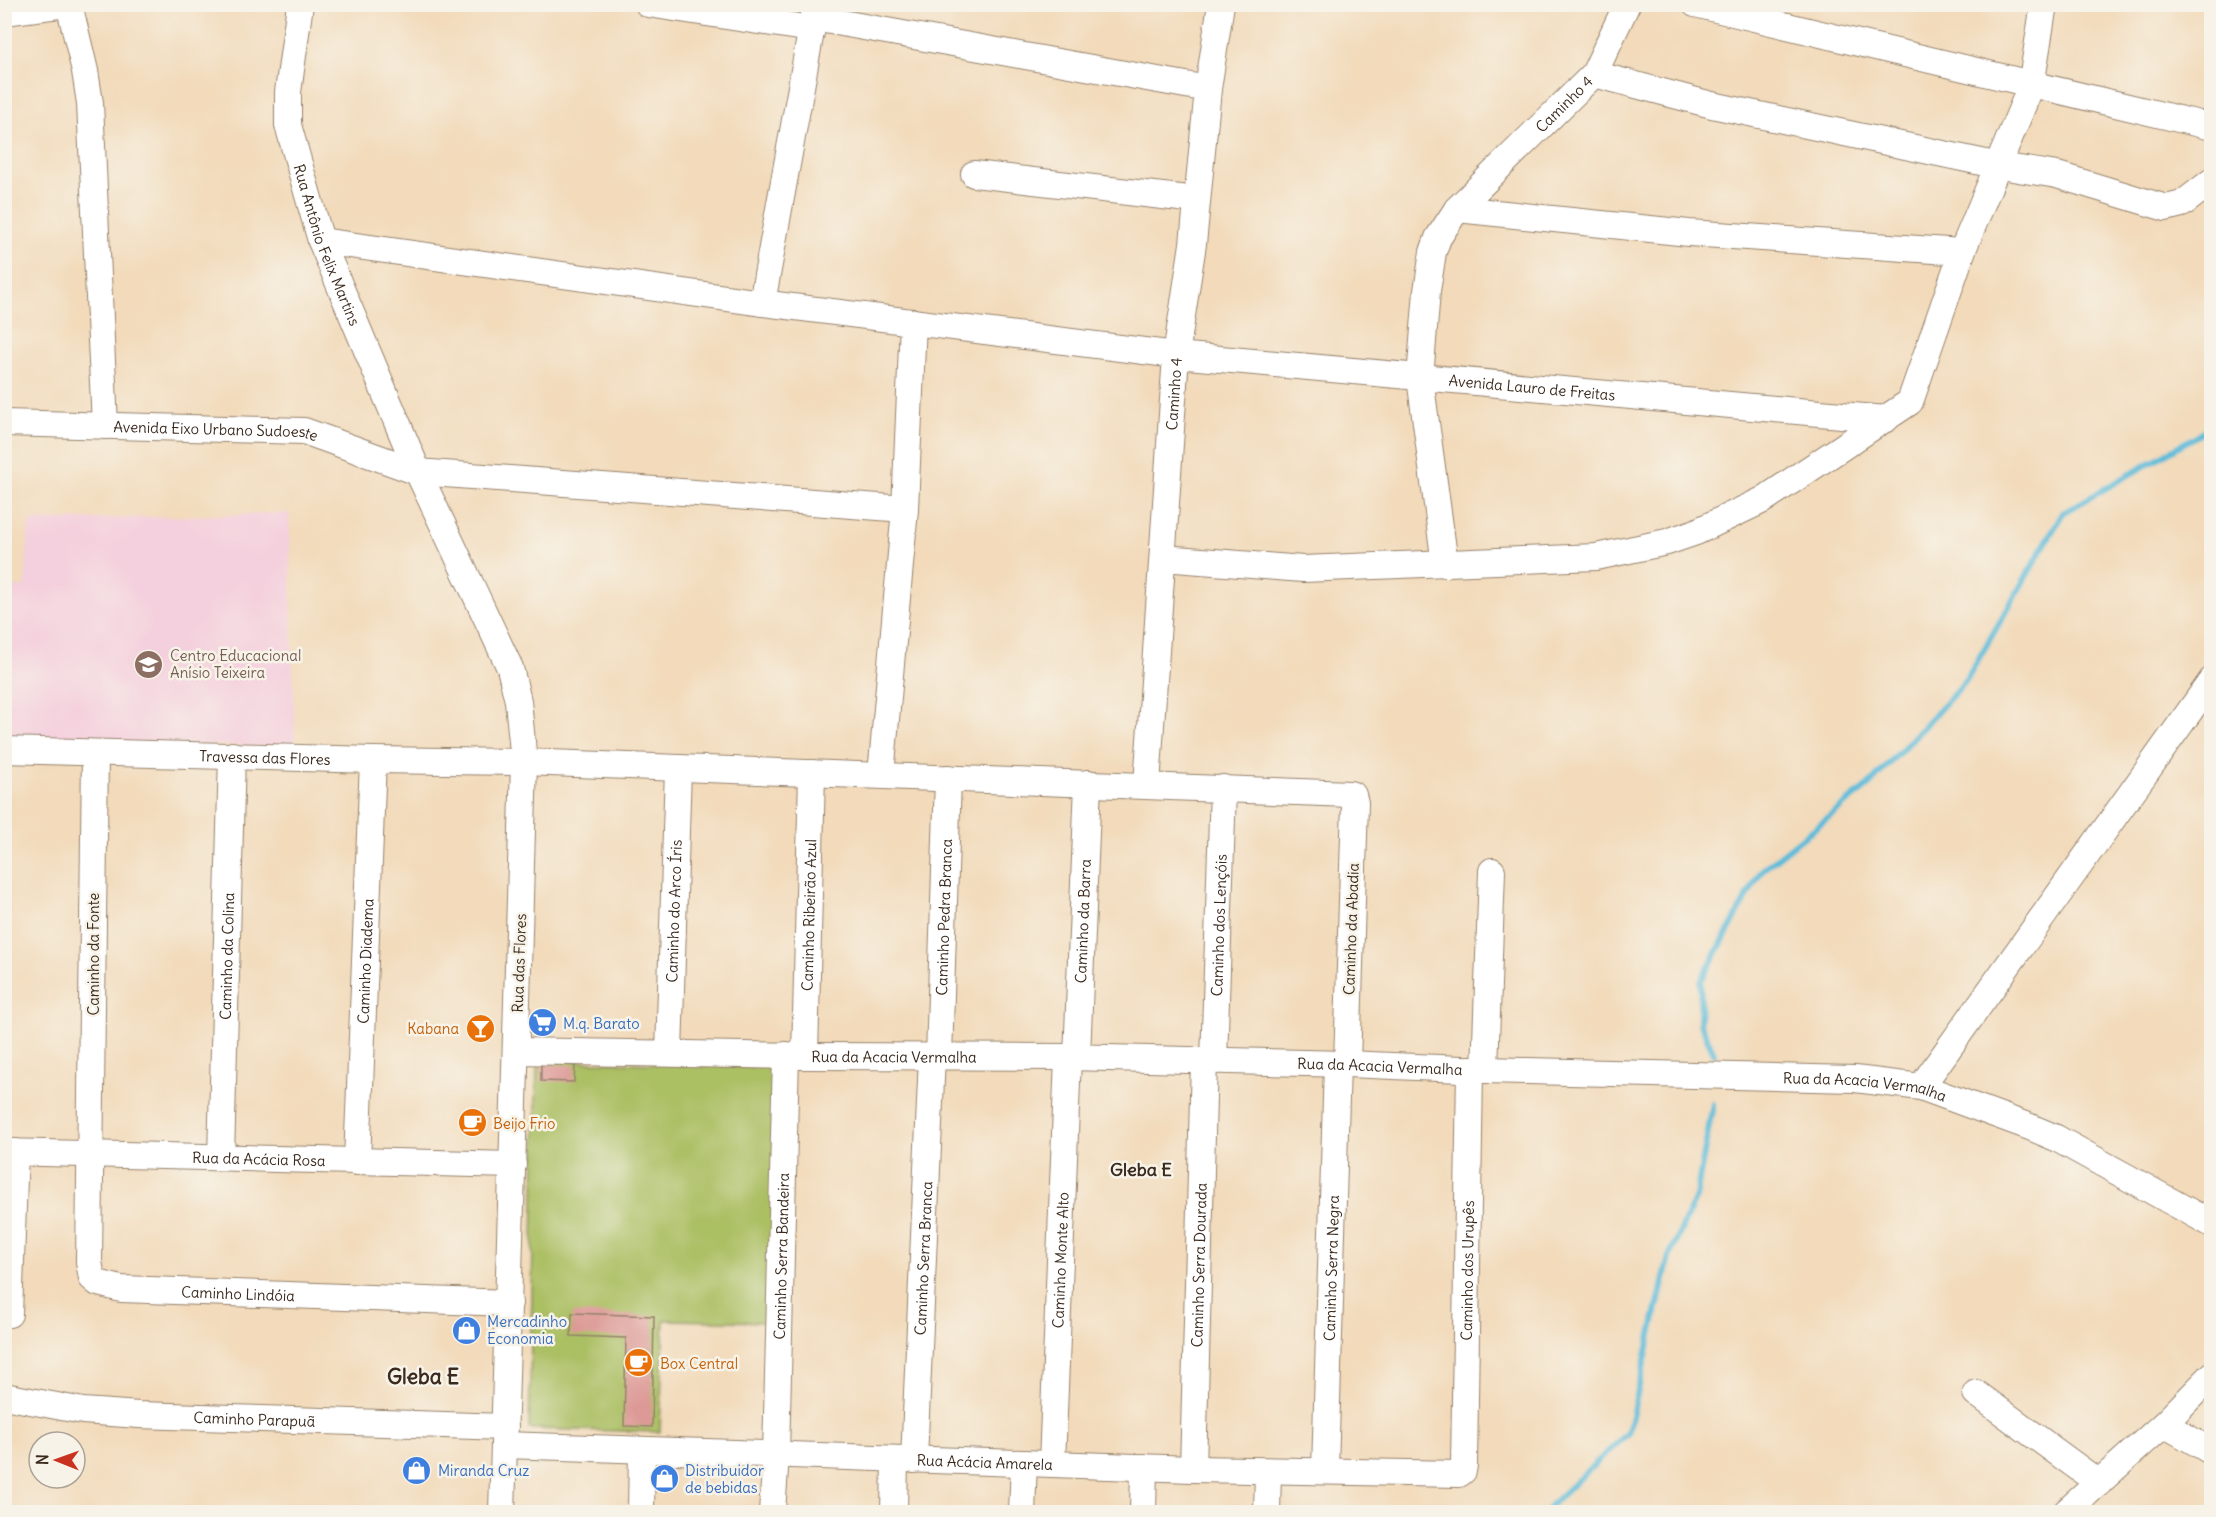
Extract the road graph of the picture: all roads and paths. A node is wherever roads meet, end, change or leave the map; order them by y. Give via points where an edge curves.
1 (68, 4) edge
2 (300, 4) edge
3 (648, 4) edge
4 (1221, 4) edge
5 (1627, 4) edge
6 (1695, 4) edge
7 (2044, 4) edge
8 (4, 12) edge
9 (814, 17) edge
10 (1594, 74) junction
11 (2031, 86) junction
12 (1208, 89) junction
13 (2211, 127) edge
14 (2000, 166) junction
15 (974, 174) dead end
16 (2211, 181) edge
17 (1197, 200) junction
18 (1457, 208) junction
19 (321, 241) junction
20 (1962, 252) junction
21 (762, 303) junction
22 (913, 322) junction
23 (1176, 356) junction
24 (1420, 378) junction
25 (1886, 419) junction
26 (4, 423) edge
27 (105, 426) junction
28 (418, 472) junction
29 (905, 509) junction
30 (1162, 558) junction
31 (1445, 564) junction
32 (2211, 680) edge
33 (4, 750) edge
34 (95, 753) junction
35 (232, 755) junction
36 (373, 760) junction
37 (524, 762) junction
38 (678, 768) junction
39 (812, 773) junction
40 (881, 775) junction
41 (948, 778) junction
42 (1088, 783) junction
43 (1148, 785) junction
44 (1223, 788) junction
45 (1353, 795) joint
46 (1491, 871) dead end
47 (516, 1051) junction
48 (669, 1053) junction
49 (796, 1056) junction
50 (935, 1057) junction
51 (1073, 1057) junction
52 (1209, 1060) junction
53 (1342, 1064) junction
54 (1478, 1070) junction
55 (1921, 1088) junction
56 (10, 1152) edge
57 (92, 1155) junction
58 (221, 1157) junction
59 (357, 1162) junction
60 (513, 1164) junction
61 (2211, 1224) edge
62 (508, 1303) junction
63 (9, 1314) dead end
64 (2211, 1375) edge
65 (1976, 1393) dead end
66 (4, 1396) edge
67 (2163, 1424) junction
68 (505, 1436) junction
69 (642, 1450) junction
70 (2211, 1452) edge
71 (776, 1455) junction
72 (904, 1459) junction
73 (1024, 1463) junction
74 (1052, 1464) junction
75 (1144, 1467) junction
76 (1193, 1469) junction
77 (1325, 1470) junction
78 (1268, 1471) junction
79 (1462, 1472) joint
80 (2099, 1483) junction
81 (502, 1512) edge
82 (641, 1512) edge
83 (772, 1512) edge
84 (894, 1512) edge
85 (1022, 1512) edge
86 (1143, 1512) edge
87 (1267, 1512) edge
88 (2066, 1512) edge

1 - 8 street
1 - 27 street via 90,103
2 - 19 street, Rua Antônio Felix Martins via 288,93 288,126
3 - 9 street
4 - 12 street, Caminho 4
5 - 10 street, Caminho 4
6 - 11 street
7 - 11 street
9 - 12 street
9 - 21 street
10 - 14 street via 1712,105
10 - 18 street, Caminho 4
11 - 13 street
11 - 14 street
12 - 17 street, Caminho 4
14 - 16 street via 2057,174 2166,208 2182,204
14 - 20 street
15 - 17 street
17 - 23 street, Caminho 4
18 - 20 street via 1673,231
18 - 24 street, Caminho 4 via 1433,252
19 - 21 street, Avenida Lauro de Freitas
19 - 28 street, Rua Antônio Felix Martins
20 - 25 street via 1910,402
21 - 22 street, Avenida Lauro de Freitas
22 - 23 street, Avenida Lauro de Freitas
22 - 29 street
23 - 24 street, Avenida Lauro de Freitas
23 - 30 street, Caminho 4
24 - 25 street, Avenida Lauro de Freitas
24 - 31 street, Caminho 4
25 - 31 street via 1763,500 1696,532 1596,557
26 - 27 street, Avenida Eixo Urbano Sudoeste
27 - 28 street, Avenida Eixo Urbano Sudoeste via 304,431
28 - 29 street, Avenida Eixo Urbano Sudoeste
28 - 37 street, Rua das Flores via 510,668 518,701
29 - 40 street
30 - 31 street via 1302,569
30 - 43 street, Caminho 4
32 - 55 street
33 - 34 street, Travessa das Flores
34 - 35 street, Travessa das Flores
34 - 57 street, Caminho da Fonte
35 - 36 street, Travessa das Flores
35 - 58 street, Caminho da Colina
36 - 37 street, Travessa das Flores
36 - 59 street, Caminho Diadema
37 - 38 street, Travessa das Flores
37 - 47 street, Rua das Flores
38 - 39 street, Travessa das Flores
38 - 48 street, Caminho do Arco Íris
39 - 40 street, Travessa das Flores
39 - 49 street, Caminho Ribeirão Azul
40 - 41 street, Travessa das Flores
41 - 42 street, Travessa das Flores
41 - 50 street, Caminho Pedra Branca
42 - 43 street, Travessa das Flores
42 - 51 street, Caminho da Barra
43 - 44 street, Travessa das Flores
44 - 45 street, Travessa das Flores
44 - 52 street, Caminho dos Lençóis
45 - 53 street, Caminho da Abadia
46 - 54 street, Caminho dos Urupês
47 - 48 street, Rua da Acacia Vermalha
47 - 60 street, Rua das Flores
48 - 49 street, Rua da Acacia Vermalha
49 - 50 street, Rua da Acacia Vermalha
49 - 71 street, Caminho Serra Bandeira
50 - 51 street, Rua da Acacia Vermalha
50 - 72 street, Caminho Serra Branca
51 - 52 street, Rua da Acacia Vermalha
51 - 74 street, Caminho Monte Alto
52 - 53 street, Rua da Acacia Vermalha
52 - 76 street, Caminho Serra Dourada
53 - 54 street, Rua da Acacia Vermalha
53 - 77 street, Caminho Serra Negra
54 - 55 street, Rua da Acacia Vermalha via 1855,1079
54 - 79 street, Caminho dos Urupês
55 - 61 street, Rua da Acacia Vermalha via 2056,1138
56 - 57 street, Rua da Acácia Rosa
56 - 63 street
57 - 58 street, Rua da Acácia Rosa
57 - 62 street, Caminho Lindóia via 89,1262 92,1278 98,1283 121,1289
58 - 59 street, Rua da Acácia Rosa
59 - 60 street, Rua da Acácia Rosa
60 - 62 street, Rua das Flores
62 - 68 street, Rua das Flores
64 - 67 street
65 - 80 street
66 - 68 street, Caminho Parapuã via 121,1414
67 - 70 street
67 - 80 street
68 - 69 street, Rua Acácia Amarela
68 - 81 street, Rua das Flores
69 - 71 street, Rua Acácia Amarela
69 - 82 street
71 - 72 street, Rua Acácia Amarela
71 - 83 street, Caminho Serra Bandeira
72 - 73 street, Rua Acácia Amarela
72 - 84 street, Caminho Serra Branca
73 - 74 street, Rua Acácia Amarela
73 - 85 street
74 - 75 street, Rua Acácia Amarela
75 - 76 street, Rua Acácia Amarela
75 - 86 street
76 - 78 street, Rua Acácia Amarela
77 - 78 street, Rua Acácia Amarela
77 - 79 street, Rua Acácia Amarela
78 - 87 street
80 - 88 street

